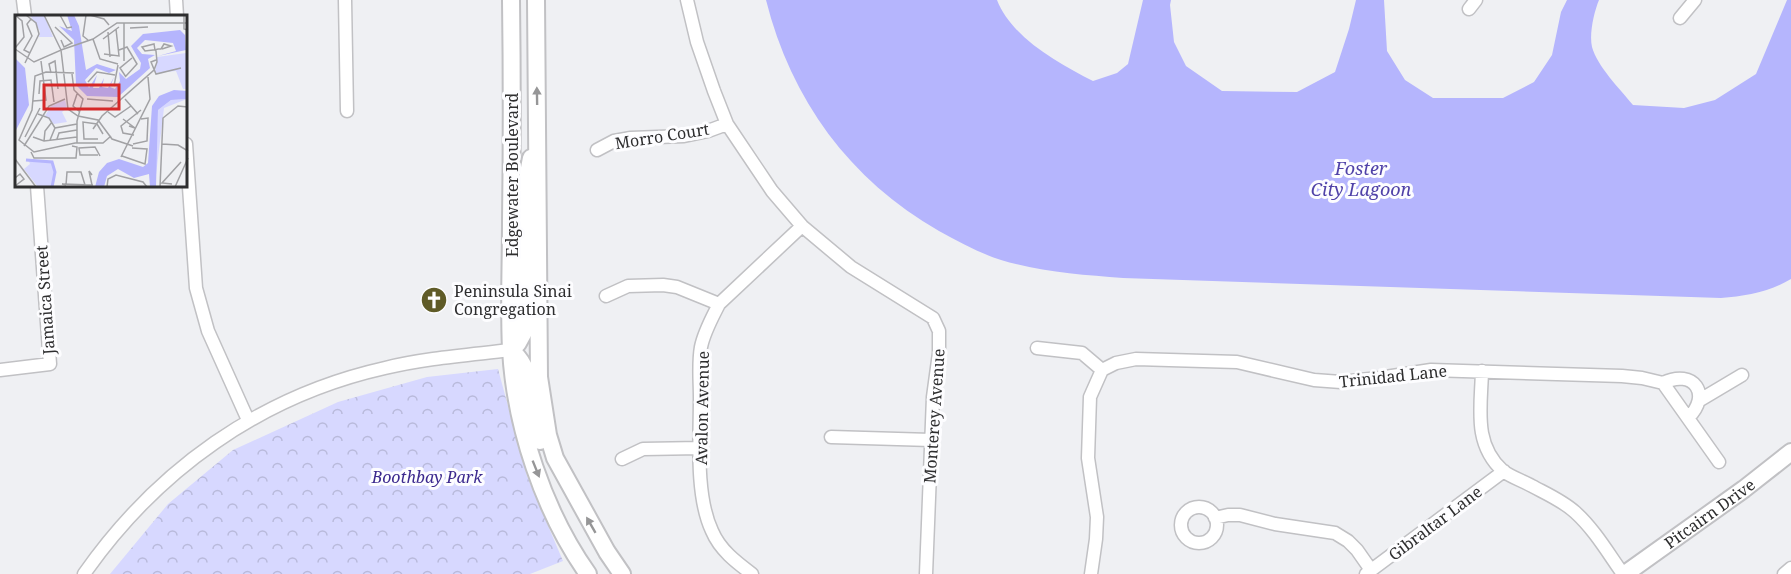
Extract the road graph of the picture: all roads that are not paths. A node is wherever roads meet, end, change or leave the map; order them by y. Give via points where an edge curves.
1 (23, 0) edge
2 (176, 0) edge
3 (345, 0) edge
4 (511, 0) edge
5 (536, 0) edge
6 (687, 0) edge
7 (1695, 0) edge
8 (25, 15) edge
9 (177, 15) edge
10 (1680, 18) dead end
11 (347, 111) dead end
12 (727, 124) junction
13 (538, 125) junction
14 (597, 150) dead end
15 (188, 173) edge
16 (37, 188) edge
17 (802, 226) junction
18 (606, 296) dead end
19 (719, 304) junction
20 (1037, 348) dead end
21 (511, 350) junction
22 (0, 370) edge
23 (1102, 370) junction
24 (1482, 371) junction
25 (1742, 375) dead end
26 (1663, 383) junction
27 (1700, 400) junction
28 (1688, 418) junction
29 (248, 420) junction
30 (831, 437) dead end
31 (931, 440) junction
32 (700, 448) junction
33 (1791, 452) edge
34 (622, 459) dead end
35 (1719, 462) dead end
36 (1504, 471) junction
37 (572, 491) junction
38 (1215, 518) dead end
39 (1791, 568) edge
40 (1369, 572) edge
41 (84, 574) edge
42 (588, 574) edge
43 (622, 574) edge
44 (752, 574) edge
45 (926, 574) edge
46 (1091, 574) edge
47 (1624, 574) edge
48 (1784, 574) edge

1 - 8 street
2 - 9 street
3 - 11 street
4 - 21 street, Edgewater Boulevard
13 -> 5 street, Edgewater Boulevard
6 - 12 street, Monterey Avenue via 697,42
7 - 10 street
12 - 14 street, Morro Court via 684,136 614,141
12 - 17 street, Monterey Avenue via 772,191
13 - 21 street, Edgewater Boulevard via 525,189 524,332
13 - 37 street, Edgewater Boulevard via 539,377 548,435
15 - 29 street via 196,288 208,331
16 - 22 street, Jamaica Street via 50,364
17 - 19 street, Avalon Avenue
17 - 31 street, Monterey Avenue via 851,267 933,318 939,331 939,352
18 - 19 street via 628,286 663,285
19 - 32 street, Avalon Avenue via 701,348
20 - 23 street via 1082,353
21 - 29 street via 427,360 348,377
21 - 37 street, Edgewater Boulevard via 527,375 535,428 553,477
21 -> 42 street, Edgewater Boulevard via 519,410 531,458 561,529
23 - 24 street, Trinidad Lane via 1136,359 1237,362 1314,380 1341,382 1431,370
23 - 46 street via 1090,397 1088,458 1097,517
24 - 26 street, Trinidad Lane via 1622,376
24 - 36 street via 1483,441
25 - 27 street
26 - 27 street, Trinidad Lane via 1673,378 1686,379 1696,387
26 - 28 street
27 - 28 street
28 - 35 street
29 - 41 street via 170,476 105,543
30 - 31 street
31 - 45 street, Monterey Avenue
32 - 34 street via 643,450
32 - 44 street, Avalon Avenue via 703,496 712,531 730,556
33 - 47 street, Pitcairn Drive
36 - 40 street, Gibraltar Lane
36 - 47 street via 1575,512
43 -> 37 street, Edgewater Boulevard
38 - 40 street via 1240,515 1335,533 1357,550
39 - 48 street

